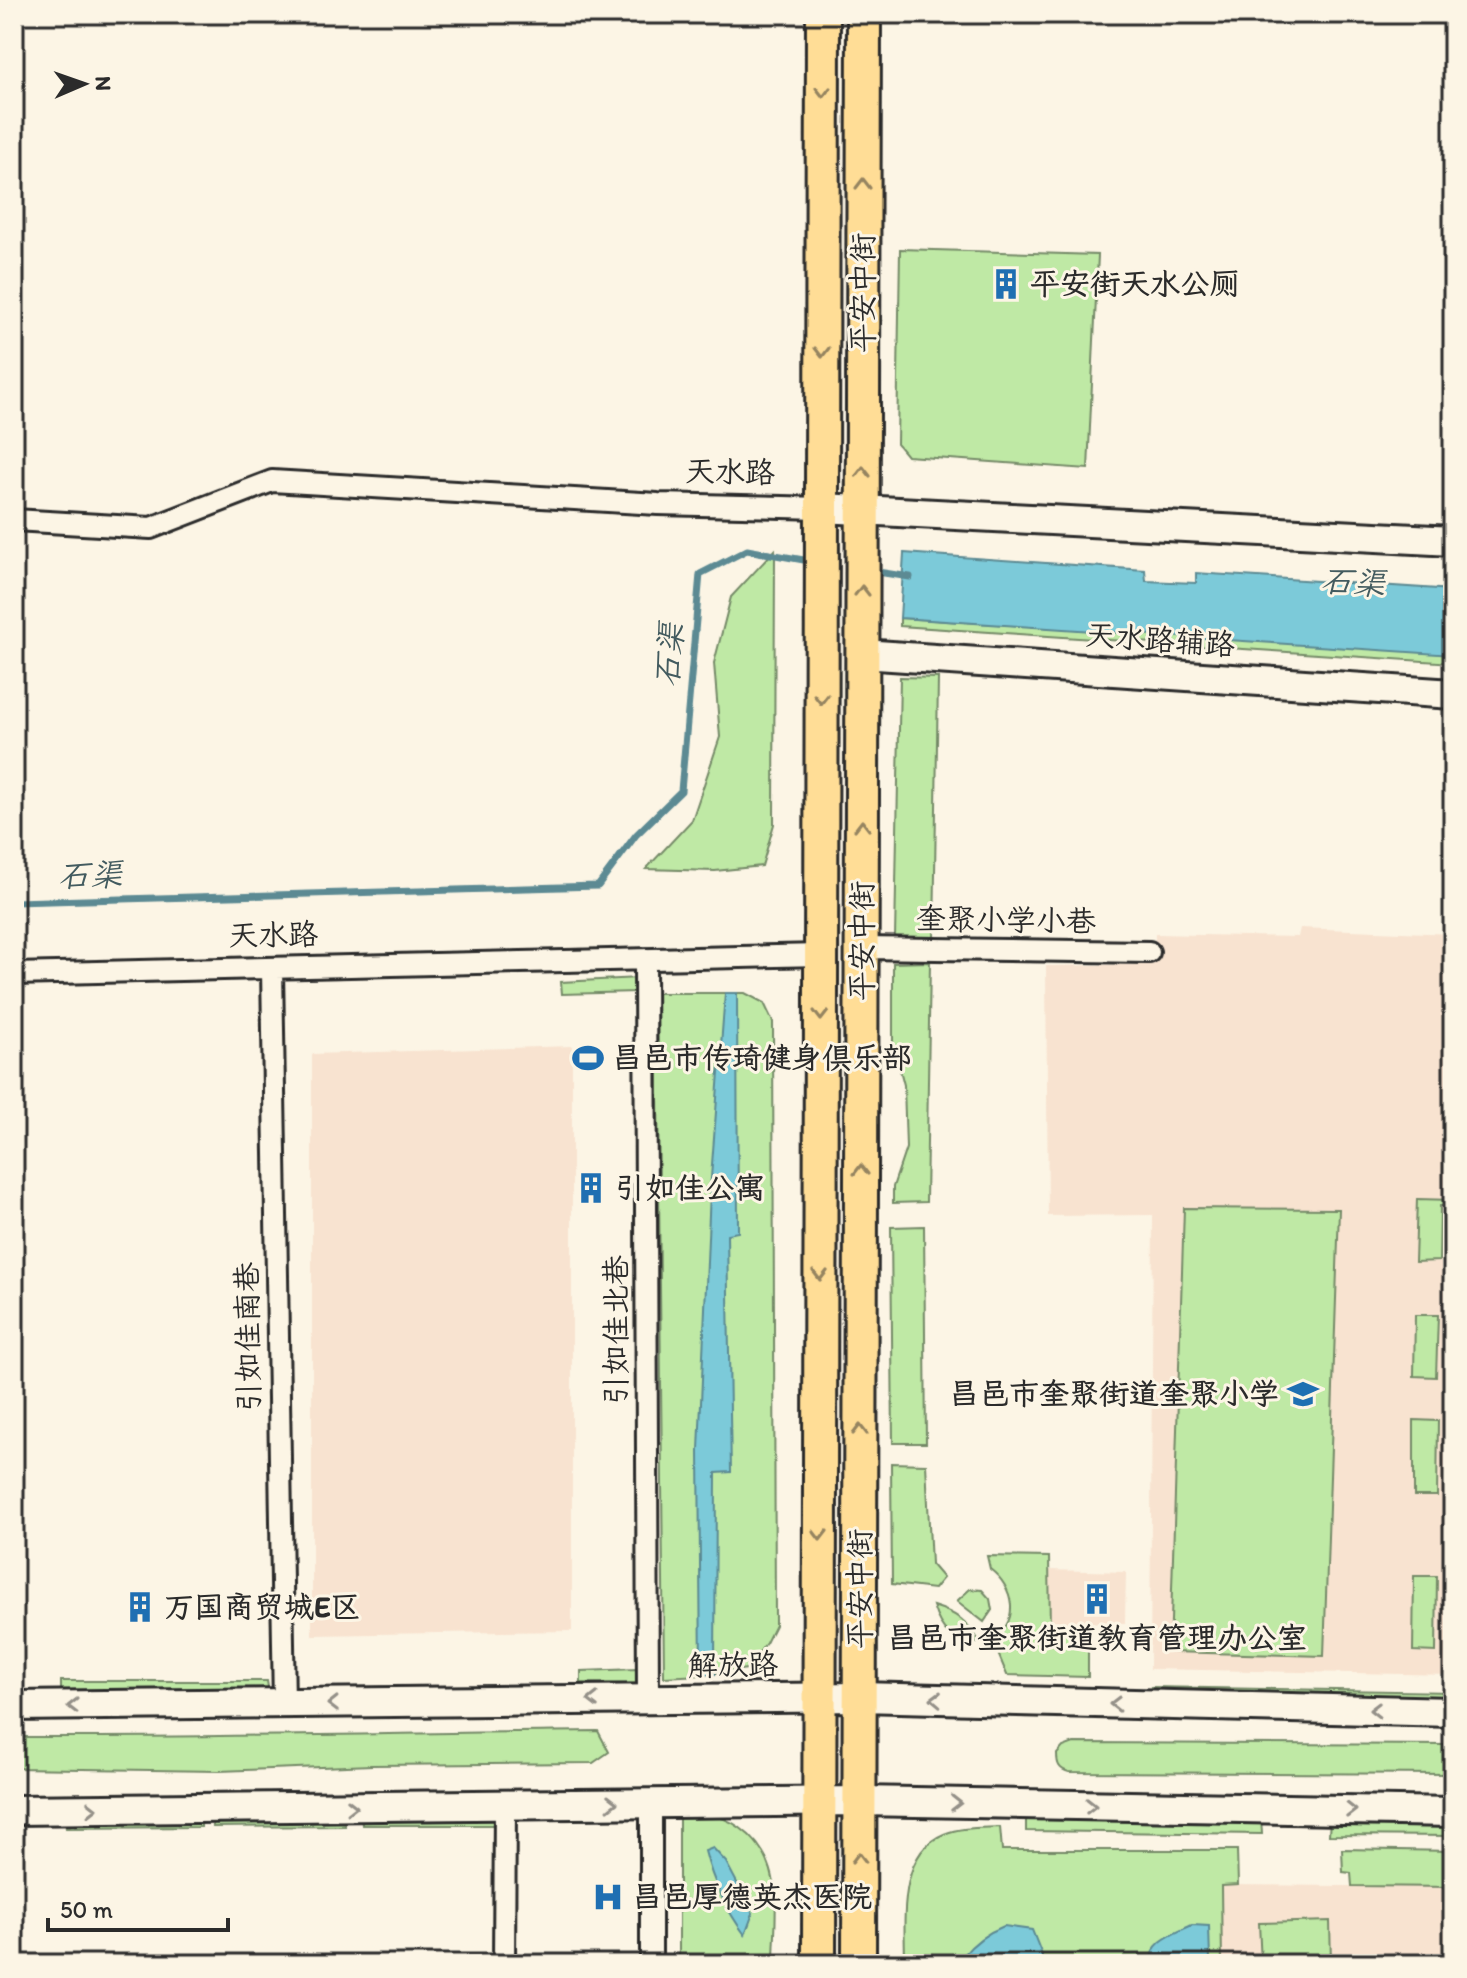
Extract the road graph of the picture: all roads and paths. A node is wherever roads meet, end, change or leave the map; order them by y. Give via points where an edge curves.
1 (823, 14) edge
2 (864, 14) edge
3 (822, 508) junction
4 (863, 511) junction
5 (14, 520) edge
6 (1453, 541) edge
7 (862, 643) junction
8 (1453, 694) edge
9 (862, 948) junction
10 (1149, 952) dead end
11 (821, 955) junction
12 (645, 961) junction
13 (272, 969) junction
14 (14, 974) edge
15 (860, 1697) junction
16 (820, 1698) junction
17 (648, 1699) junction
18 (284, 1705) junction
19 (14, 1706) edge
20 (1453, 1712) edge
21 (859, 1801) junction
22 (651, 1802) junction
23 (819, 1802) junction
24 (505, 1805) junction
25 (14, 1810) edge
26 (1453, 1812) edge
27 (504, 1964) edge
28 (651, 1964) edge
29 (819, 1964) edge
30 (859, 1964) edge

1 -> 3 main road, 平安中街
4 -> 2 main road, 平安中街
3 - 4 street, 天水路
3 - 5 street, 天水路 via 658,504 272,481 151,528
3 -> 11 main road, 平安中街
4 - 6 street, 天水路
7 -> 4 main road, 平安中街
7 - 8 street, 天水路辅路
9 -> 7 main road, 平安中街
9 - 10 street, 奎聚小学小巷
15 -> 9 main road, 平安中街
11 - 12 street, 天水路
11 -> 16 main road, 平安中街
12 - 13 street, 天水路
12 - 17 street, 引如佳北巷
13 - 14 street, 天水路
13 - 18 street, 引如佳南巷
15 - 16 street, 解放路
20 -> 15 street, 解放路
15 - 21 main road, 平安中街
16 - 17 street, 解放路
16 - 23 main road, 平安中街
17 -> 18 street, 解放路
18 -> 19 street, 解放路
21 - 23 street
21 -> 26 street
30 -> 21 main road, 平安中街
22 - 23 street
24 -> 22 street
22 - 28 street
23 - 29 main road, 平安中街
25 -> 24 street
24 - 27 street

